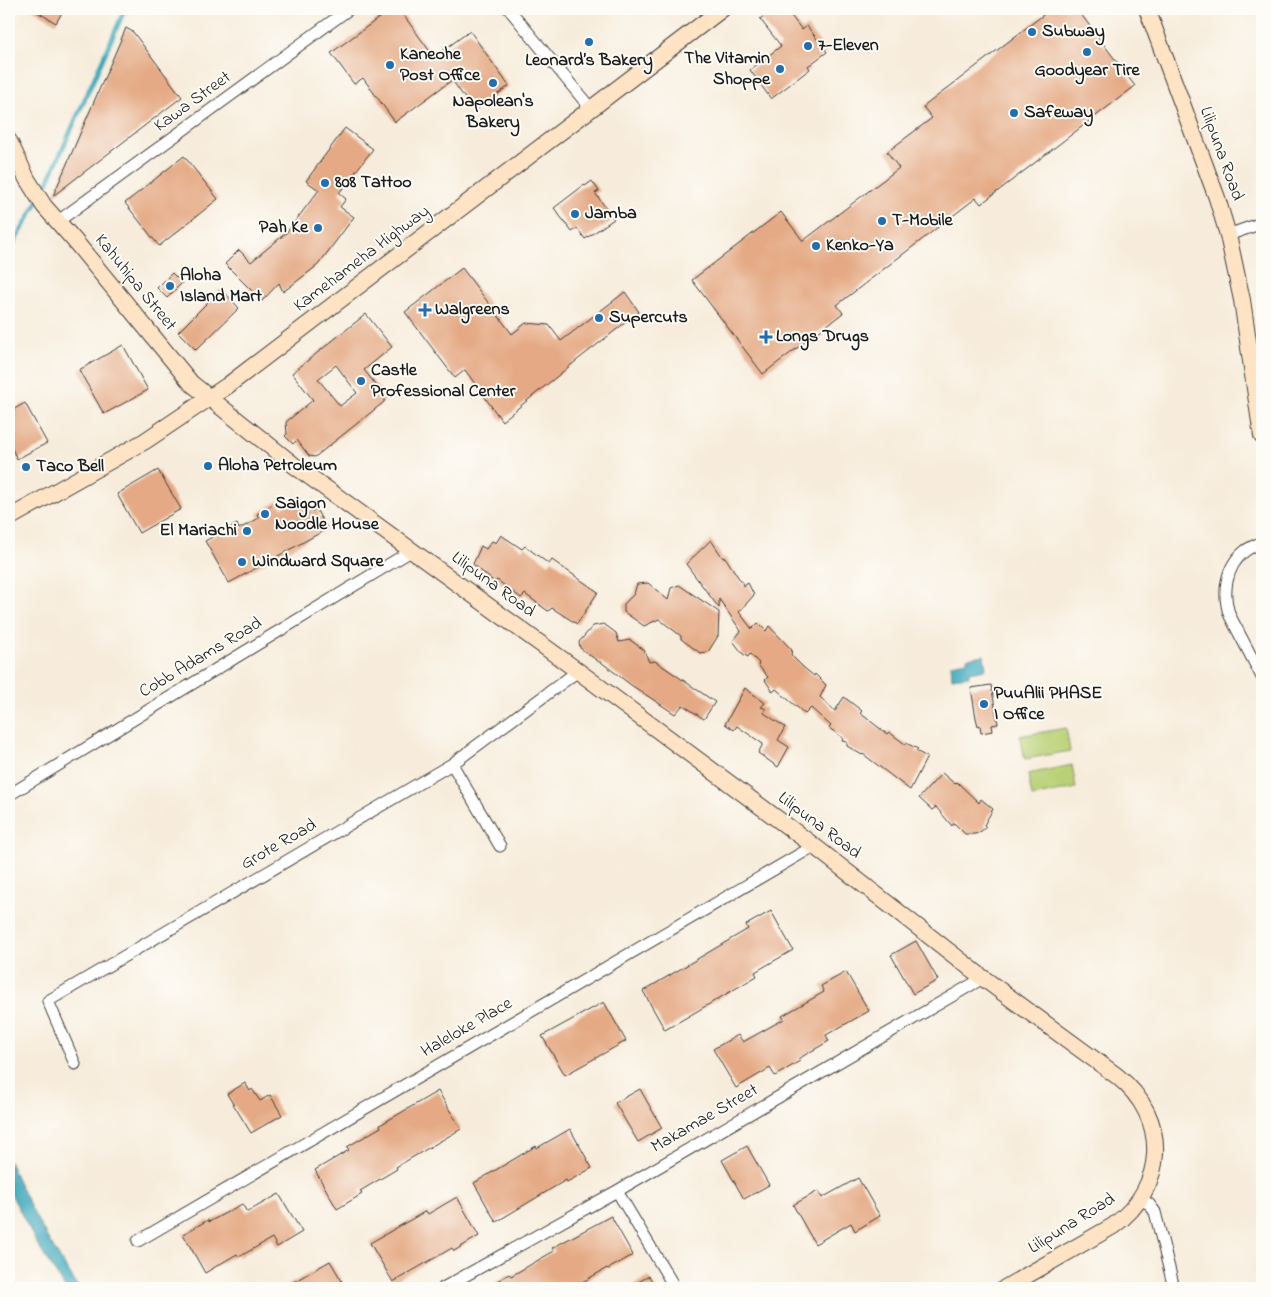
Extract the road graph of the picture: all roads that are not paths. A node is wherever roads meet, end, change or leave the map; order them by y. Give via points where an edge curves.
1 (348, 9) edge
2 (509, 9) edge
3 (722, 9) edge
4 (1147, 9) edge
5 (591, 109) junction
6 (9, 141) edge
7 (56, 222) junction
8 (1262, 223) edge
9 (1228, 235) junction
10 (211, 397) junction
11 (251, 432) joint
12 (1262, 436) edge
13 (9, 518) edge
14 (1262, 542) edge
15 (411, 551) junction
16 (578, 671) junction
17 (1262, 677) edge
18 (452, 764) junction
19 (9, 795) edge
20 (500, 846) dead end
21 (814, 846) junction
22 (983, 978) junction
23 (75, 1064) dead end
24 (617, 1191) junction
25 (1141, 1199) junction
26 (138, 1241) dead end
27 (443, 1288) edge
28 (675, 1288) edge
29 (1005, 1288) edge
30 (1174, 1288) edge

1 - 7 street, Kawa Street
2 - 5 street
3 - 5 street, Kamehameha Highway
4 - 9 street, Lilipuna Road
5 - 10 street, Kamehameha Highway
6 - 7 street, Kahuhipa Street via 27,179
7 - 10 street, Kahuhipa Street via 191,382
8 - 9 street
9 - 12 street, Lilipuna Road via 1242,300
10 - 11 street, Kahuhipa Street
10 - 13 street, Kamehameha Highway via 145,441
11 - 15 street, Lilipuna Road
14 - 17 street via 1246,550 1234,564 1225,590 1230,616
15 - 16 street, Lilipuna Road
15 - 19 street, Cobb Adams Road
16 - 18 street, Grote Road
16 - 21 street, Lilipuna Road
18 - 20 street
18 - 23 street, Grote Road via 48,1001
21 - 22 street, Lilipuna Road
21 - 26 street, Haleloke Place
22 - 24 street, Makamae Street
22 - 25 street, Lilipuna Road via 1135,1092 1152,1124 1156,1149 1152,1175
24 - 27 street, Makamae Street
24 - 28 street
25 - 29 street, Lilipuna Road via 1113,1226
25 - 30 street via 1155,1212

